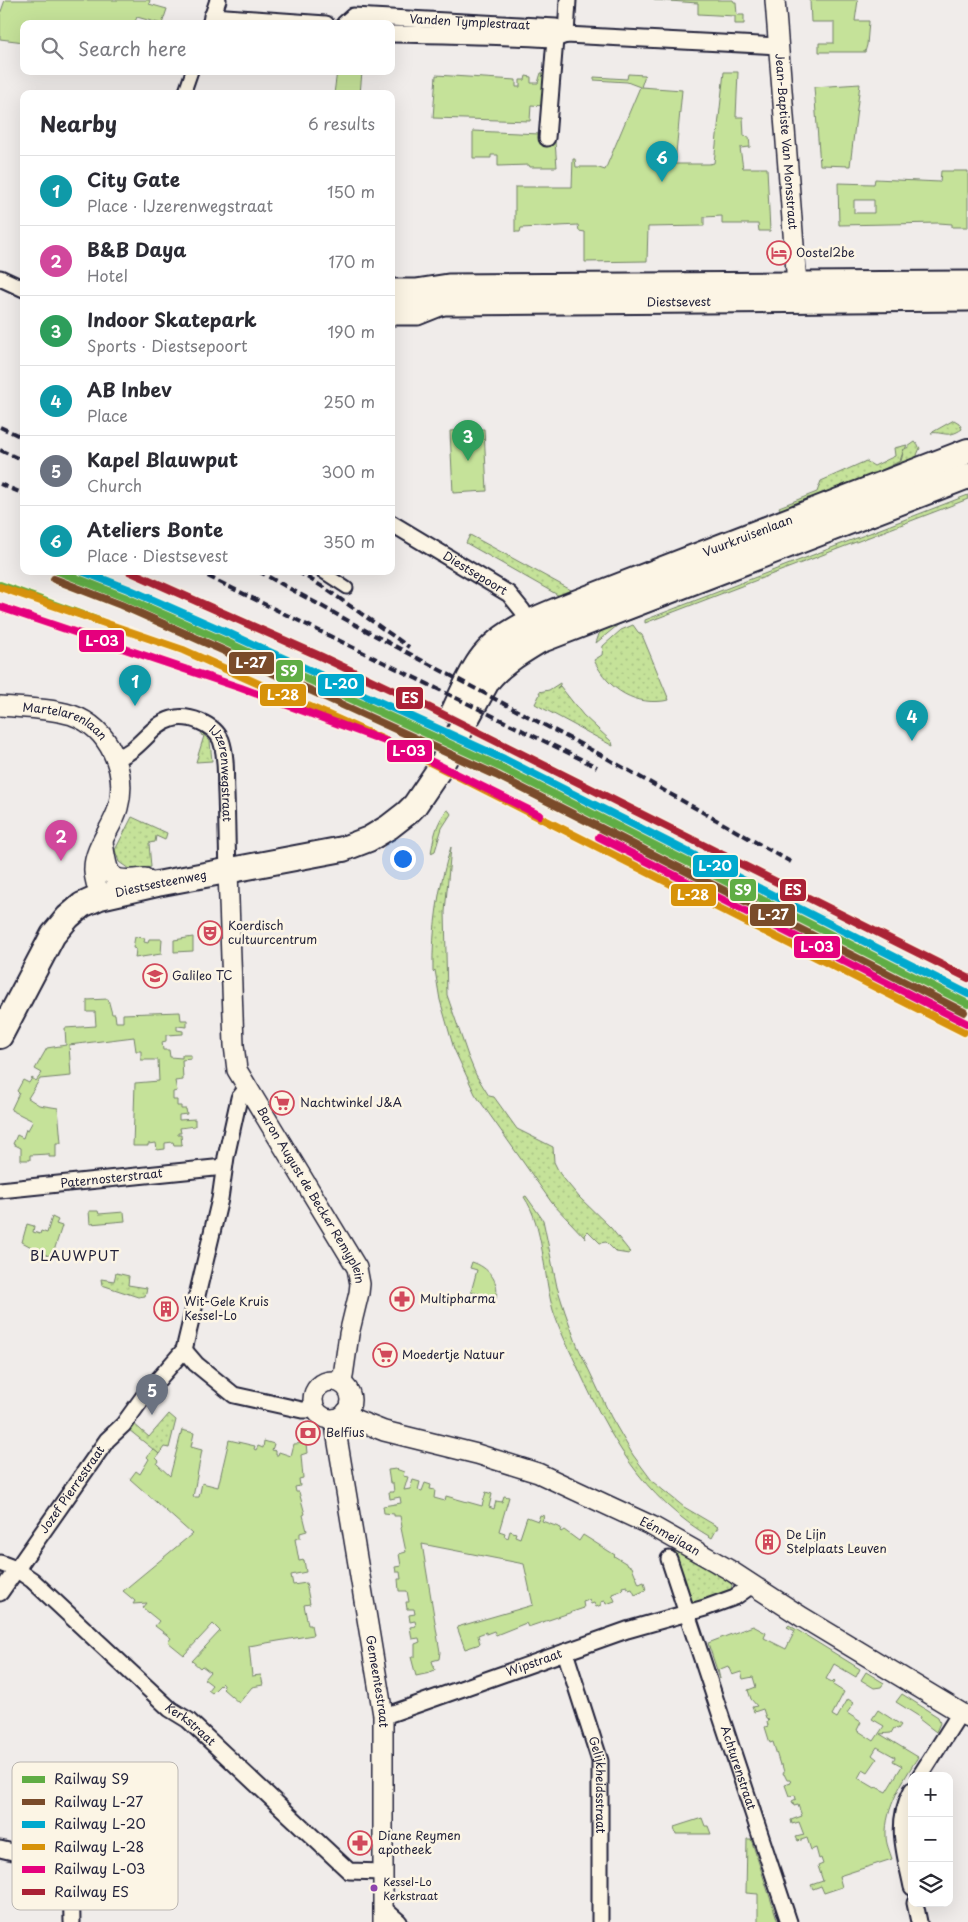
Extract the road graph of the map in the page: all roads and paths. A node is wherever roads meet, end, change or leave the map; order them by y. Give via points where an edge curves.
1 (218, 0) edge
2 (568, 0) edge
3 (775, 0) edge
4 (211, 20) edge
5 (270, 20) edge
6 (348, 20) edge
7 (395, 34) edge
8 (561, 37) junction
9 (778, 46) junction
10 (191, 75) edge
11 (185, 90) edge
12 (547, 138) dead end
13 (395, 280) edge
14 (968, 282) edge
15 (797, 284) junction
16 (395, 290) edge
17 (449, 295) junction
18 (968, 300) edge
19 (395, 303) edge
20 (395, 318) edge
21 (968, 451) edge
22 (968, 476) edge
23 (395, 525) edge
24 (327, 575) edge
25 (348, 588) dead end
26 (534, 632) junction
27 (0, 706) edge
28 (116, 758) junction
29 (103, 840) junction
30 (228, 871) junction
31 (157, 884) junction
32 (100, 898) junction
33 (0, 1036) edge
34 (248, 1087) junction
35 (224, 1167) junction
36 (0, 1190) edge
37 (184, 1350) junction
38 (336, 1382) junction
39 (315, 1410) junction
40 (340, 1416) junction
41 (369, 1426) junction
42 (340, 1445) junction
43 (669, 1559) dead end
44 (0, 1563) edge
45 (16, 1570) junction
46 (752, 1585) junction
47 (0, 1593) edge
48 (687, 1613) junction
49 (565, 1652) junction
50 (383, 1715) junction
51 (964, 1715) edge
52 (923, 1772) edge
53 (908, 1797) edge
54 (908, 1865) edge
55 (384, 1872) junction
56 (916, 1907) edge
57 (383, 1915) edge
58 (399, 1922) edge
59 (600, 1922) edge
60 (789, 1922) edge
61 (919, 1922) edge

1 - 4 street
2 - 8 street
3 - 9 street, Jean-Baptiste Van Monsstraat
4 - 5 street
6 - 8 street, Vanden Tymplestraat via 353,16 556,27
7 - 8 street, Vanden Tymplestraat
8 - 9 street, Vanden Tymplestraat
8 - 12 street
9 - 15 street, Jean-Baptiste Van Monsstraat
10 - 11 street
13 - 17 street, Diestsevest via 412,280
14 - 15 main road, Diestsevest
15 - 17 main road, Diestsevest
16 - 17 main road
17 - 18 main road, Diestsevest
17 - 19 main road via 406,304
17 - 20 street, Diestsevest via 418,317
21 - 26 main road, Vuurkruisenlaan via 580,601
22 - 26 main road, Vuurkruisenlaan
23 - 26 street, Diestsepoort via 509,594
24 - 25 street
26 - 30 main road, Diestsesteenweg via 519,653 488,680 438,771 407,814 369,839 343,849
27 - 28 street, Martelarenlaan via 75,716 101,734
28 - 29 street via 121,780 120,800
28 - 30 street, IJzerenwegstraat via 126,756 162,722 174,718 195,720 215,731 222,743 225,762
29 - 31 street via 106,866 114,877 124,881 148,878
29 - 32 street via 94,864
30 - 31 main road, Diestsesteenweg
30 - 34 street, Baron August de Becker Remyplein via 235,1063
31 - 32 main road, Diestsesteenweg
32 - 33 main road, Diestsesteenweg via 77,910 53,935
34 - 35 street via 239,1098
34 - 38 street, Baron August de Becker Remyplein via 357,1268 359,1293
35 - 36 street, Paternosterstraat
35 - 37 street via 220,1199
37 - 39 street via 234,1395
37 - 45 street, Jozef Pierrestraat via 107,1440
38 - 39 street, Baron August de Becker Remyplein via 320,1384 315,1391
38 - 40 street via 347,1388 352,1402
39 - 40 street via 320,1416
40 - 41 street, Eénmeilaan
40 - 42 street, Gemeentestraat
41 - 42 street via 350,1434
41 - 46 street, Eénmeilaan via 538,1472 652,1526
42 - 50 street, Gemeentestraat
43 - 48 street
44 - 45 street, Kerkstraat
45 - 47 street, Jozef Pierrestraat
45 - 55 street, Kerkstraat via 45,1591 163,1703 188,1720 349,1871
46 - 48 street, Wipstraat via 735,1597
46 - 51 street, Eénmeilaan
48 - 49 street, Wipstraat
48 - 60 street, Achturenstraat
49 - 50 street, Wipstraat
49 - 59 street, Gelijkheidsstraat via 600,1761
50 - 55 street, Gemeentestraat
51 - 52 street
53 - 54 street via 901,1827
55 - 57 street, Gemeentestraat
56 - 61 street
57 - 58 street

